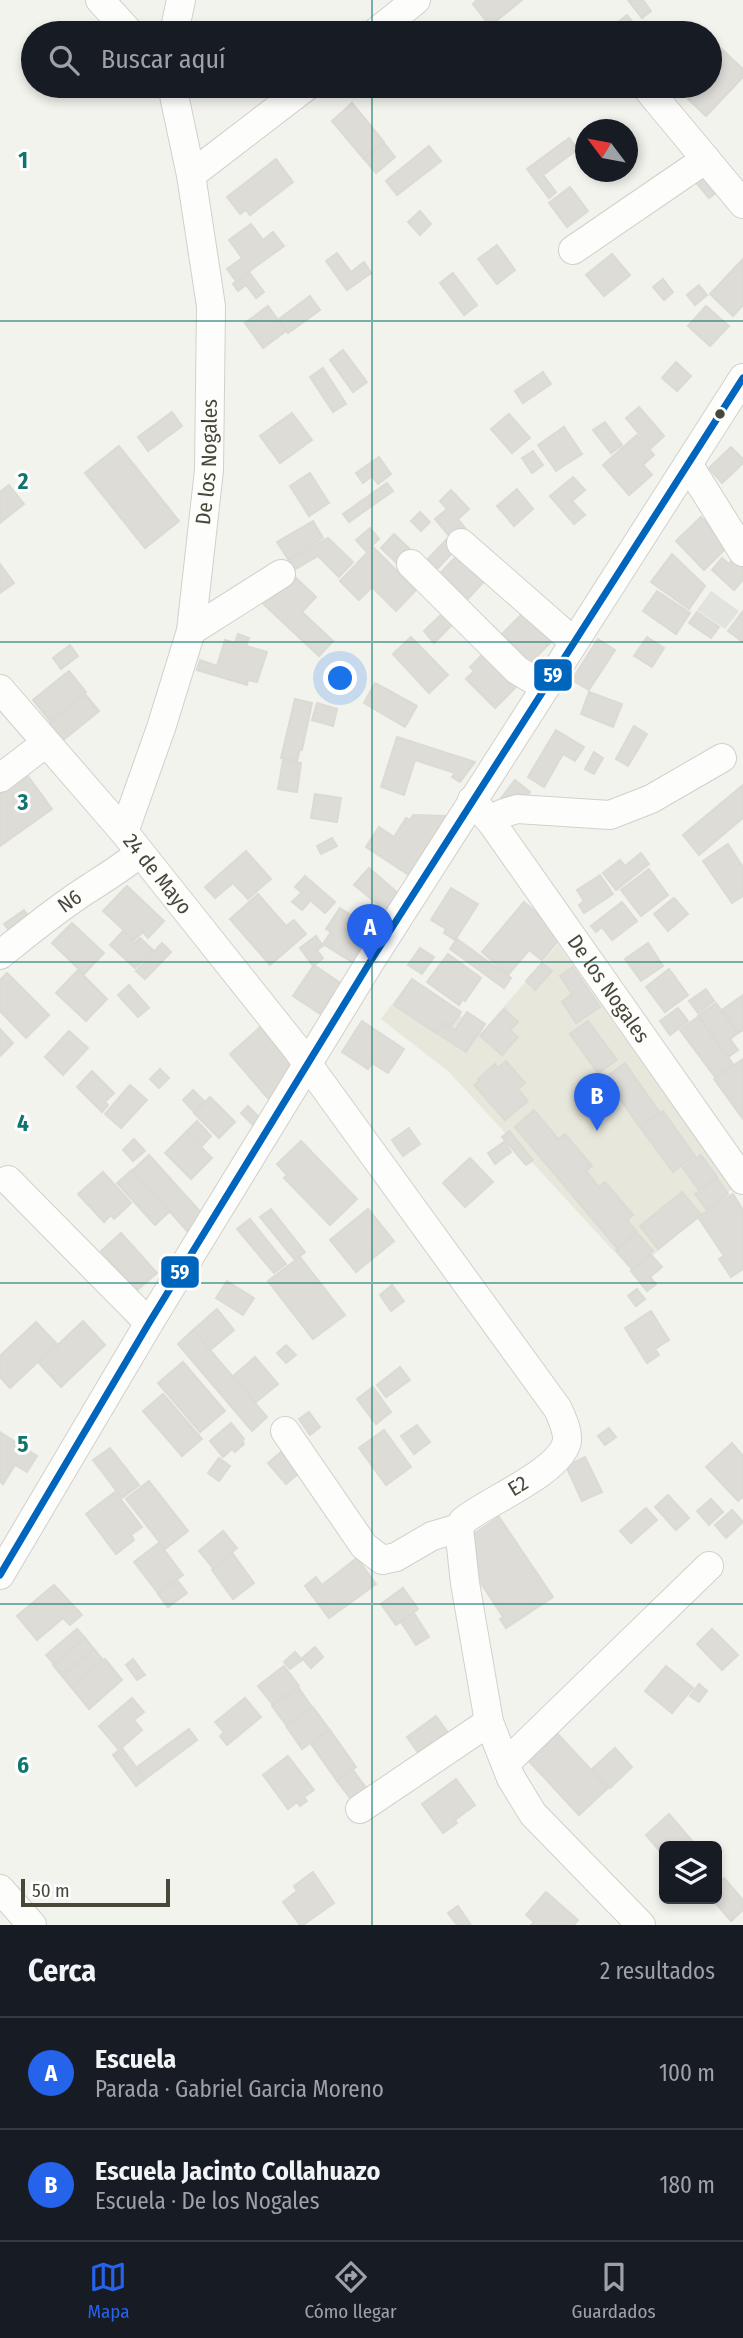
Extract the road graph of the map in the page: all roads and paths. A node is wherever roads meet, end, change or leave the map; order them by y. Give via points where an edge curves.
1 (100, 0) edge
2 (181, 0) edge
3 (416, 0) edge
4 (119, 21) edge
5 (177, 21) edge
6 (390, 21) edge
7 (175, 98) edge
8 (291, 98) edge
9 (655, 98) edge
10 (706, 159) junction
11 (191, 175) junction
12 (743, 204) edge
13 (573, 250) dead end
14 (743, 377) edge
15 (688, 464) junction
16 (461, 542) dead end
17 (743, 552) edge
18 (411, 564) dead end
19 (281, 574) dead end
20 (191, 631) junction
21 (574, 642) junction
22 (545, 687) junction
23 (0, 689) edge
24 (46, 743) junction
25 (722, 758) dead end
26 (0, 778) edge
27 (473, 798) junction
28 (492, 823) junction
29 (132, 842) junction
30 (0, 955) edge
31 (308, 1063) junction
32 (741, 1175) edge
33 (8, 1180) dead end
34 (149, 1323) junction
35 (285, 1431) dead end
36 (458, 1528) junction
37 (709, 1566) dead end
38 (0, 1575) edge
39 (489, 1722) junction
40 (506, 1763) junction
41 (360, 1809) dead end
42 (0, 1889) edge
43 (32, 1925) edge
44 (641, 1925) edge

1 - 4 street
2 - 5 street
3 - 6 street
7 - 11 street, De los Nogales
8 - 11 street
9 - 10 street
10 - 12 street
10 - 13 street
11 - 20 street, De los Nogales via 211,306 209,470
14 - 15 street
15 - 17 street
15 - 21 street
16 - 21 street
18 - 22 street via 517,670
19 - 20 street
20 - 29 street, De los Nogales
21 - 22 street
22 - 27 street
23 - 24 street, 24 de Mayo
24 - 26 street
24 - 29 street, 24 de Mayo
25 - 28 street via 651,799 610,815 517,809
27 - 28 street, De los Nogales
27 - 31 street
28 - 32 street, De los Nogales
29 - 30 street, N6 via 115,873
29 - 31 street, 24 de Mayo
31 - 34 street
31 - 36 street, E2 via 558,1409 566,1428 566,1444 554,1461 469,1516
33 - 34 street
34 - 38 street
35 - 36 street, E2 via 364,1546 382,1560
36 - 39 street
37 - 40 street
39 - 40 street
39 - 41 street
40 - 44 street via 533,1814
42 - 43 street

